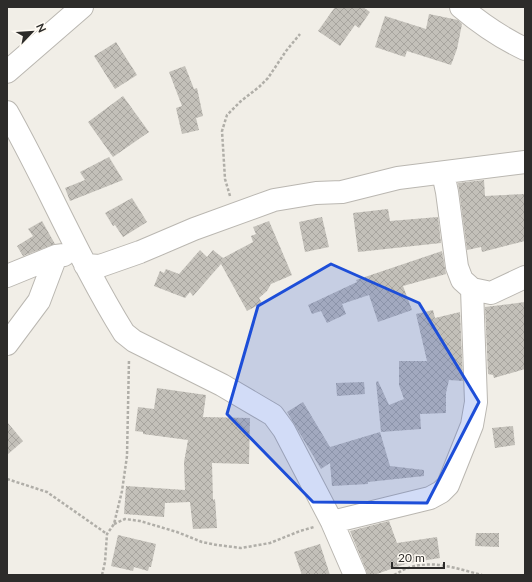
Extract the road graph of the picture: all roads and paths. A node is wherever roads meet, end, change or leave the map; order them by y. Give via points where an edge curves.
1 (82, 7) edge
2 (461, 7) edge
3 (300, 34) dead end
4 (525, 49) edge
5 (7, 72) edge
6 (7, 112) edge
7 (525, 162) edge
8 (443, 173) junction
9 (235, 214) junction
10 (56, 256) junction
11 (82, 258) junction
12 (7, 276) edge
13 (525, 277) edge
14 (472, 289) junction
15 (134, 341) junction
16 (7, 344) edge
17 (7, 479) edge
18 (332, 522) junction
19 (114, 524) junction
20 (107, 534) junction
21 (102, 575) edge
22 (355, 575) edge
23 (394, 575) edge
24 (482, 575) edge

1 - 5 street
2 - 4 street via 478,22
3 - 9 path via 268,78 227,115 222,131 224,179
6 - 11 street
7 - 8 street
8 - 9 street via 398,178 342,192 316,193 274,200
8 - 14 street via 457,267 462,280
9 - 11 street via 100,266
10 - 11 street
10 - 12 street
10 - 16 street via 39,301
11 - 15 street via 124,333
13 - 14 street via 491,293
14 - 18 street via 476,402 472,425 448,485 430,498
15 - 18 street via 222,385 273,415 284,430
15 - 19 path via 130,356 127,456
17 - 20 path via 47,492
18 - 19 path via 270,543 241,548 202,542 140,521 125,520
18 - 22 street
19 - 20 path
20 - 21 path
23 - 24 path via 408,568 440,565

